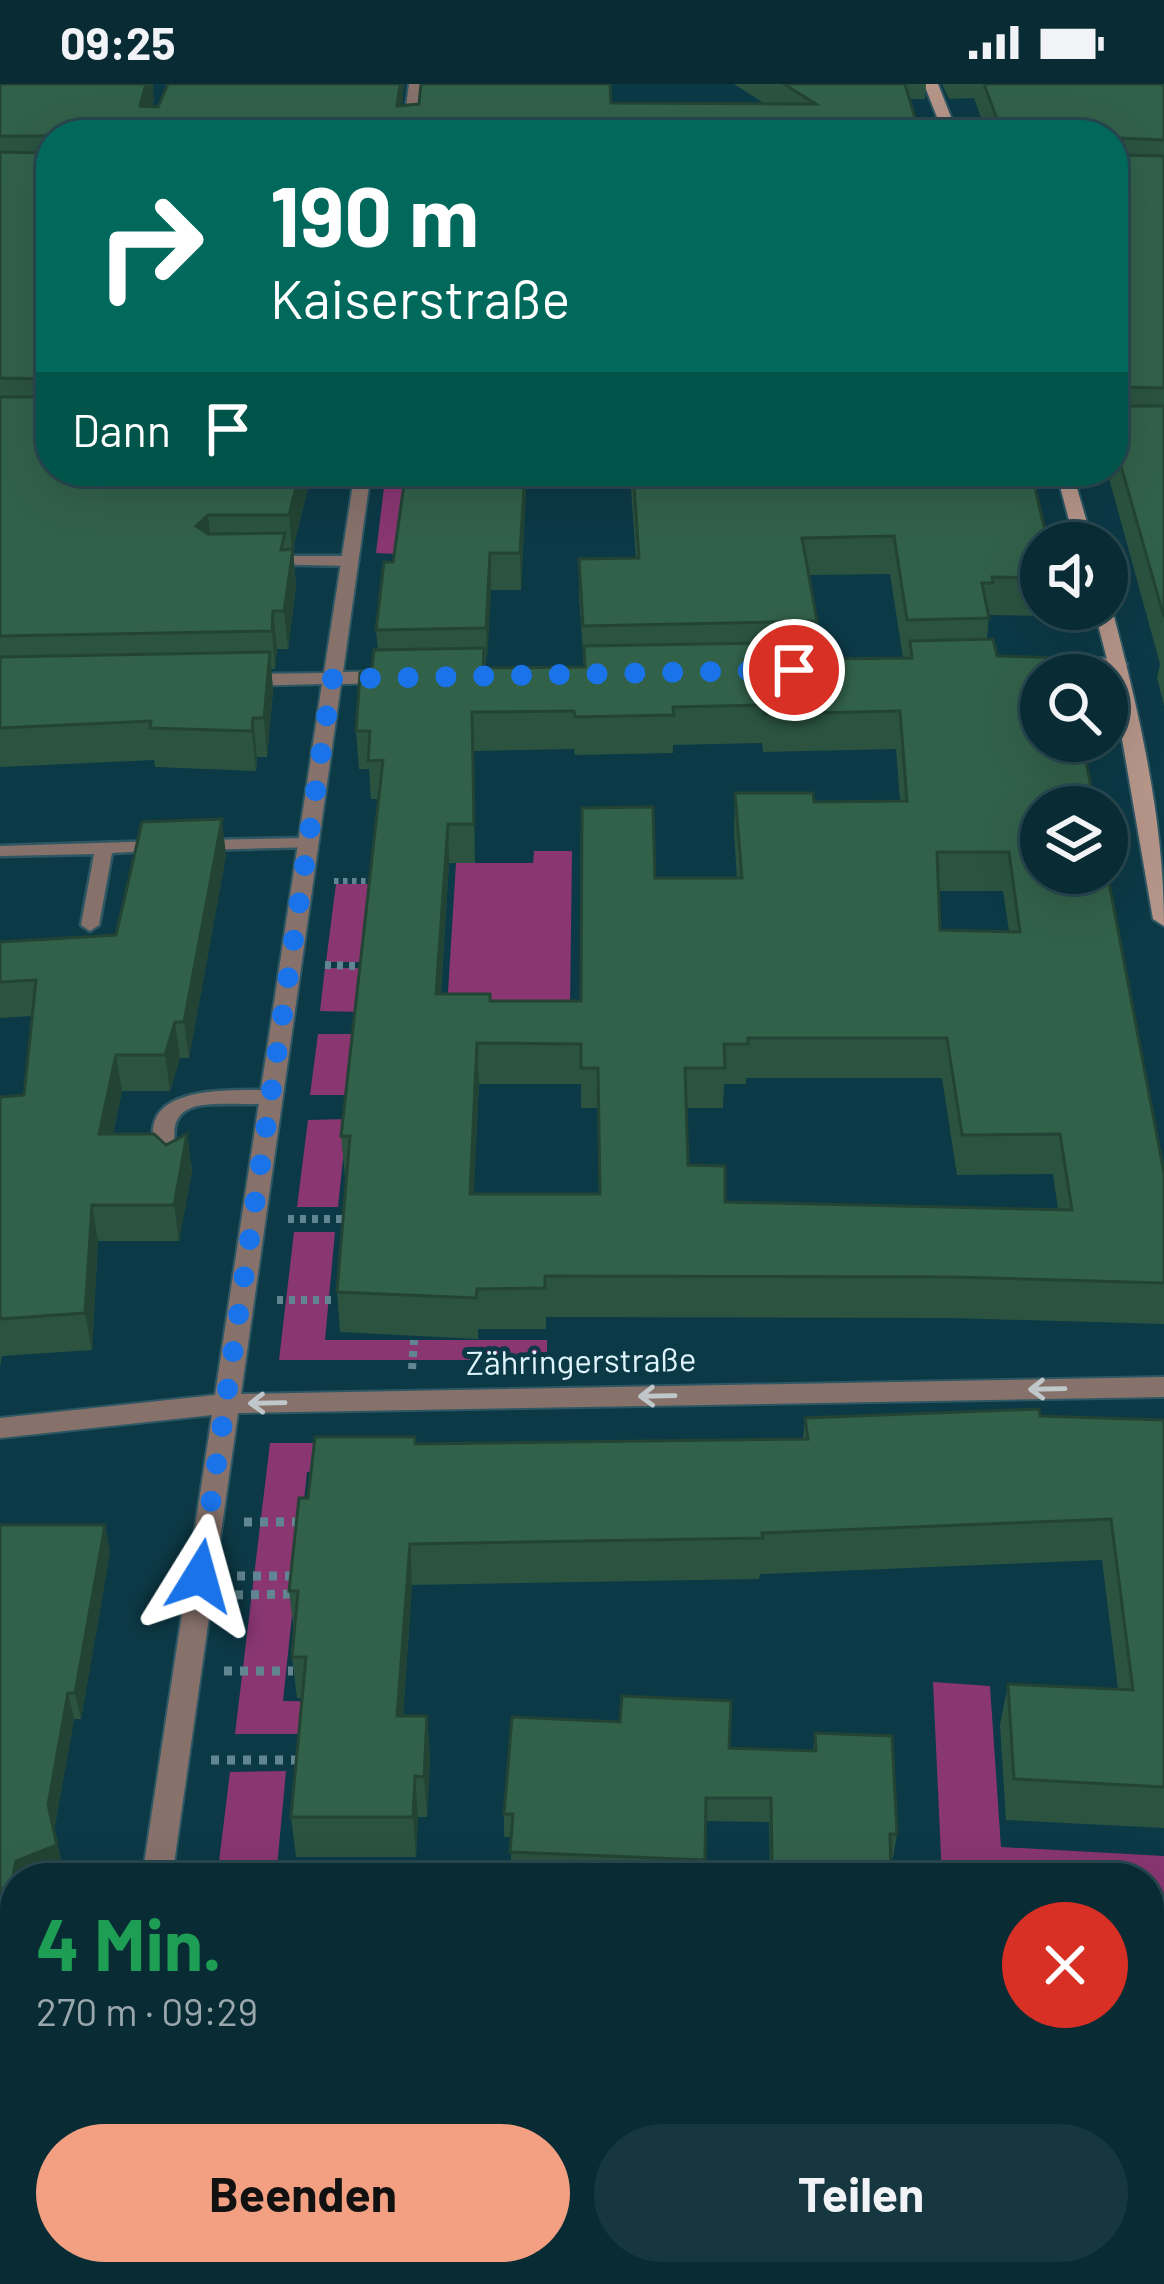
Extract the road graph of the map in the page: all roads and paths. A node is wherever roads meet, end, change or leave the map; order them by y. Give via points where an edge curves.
1 (416, 84) edge
2 (931, 84) edge
3 (411, 120) edge
4 (945, 120) edge
5 (361, 486) edge
6 (1068, 486) edge
7 (1078, 522) edge
8 (257, 561) edge
9 (350, 561) junction
10 (403, 677) edge
11 (332, 679) junction
12 (213, 681) edge
13 (1128, 719) edge
14 (307, 843) junction
15 (104, 847) junction
16 (0, 851) edge
17 (1164, 919) edge
18 (90, 925) dead end
19 (269, 1097) junction
20 (172, 1170) edge
21 (251, 1219) junction
22 (366, 1219) edge
23 (239, 1300) junction
24 (335, 1300) edge
25 (1164, 1387) edge
26 (224, 1404) junction
27 (0, 1428) edge
28 (207, 1522) junction
29 (307, 1522) edge
30 (302, 1576) edge
31 (198, 1586) junction
32 (300, 1594) edge
33 (186, 1671) junction
34 (292, 1671) edge
35 (174, 1760) junction
36 (324, 1760) edge
37 (159, 1863) edge

1 - 3 street
2 - 4 main road
5 - 9 street
6 - 7 main road
8 - 9 lane
9 - 11 street
10 - 11 street
11 - 12 street
11 - 14 street
13 - 17 main road
14 - 15 lane
14 - 19 street
15 - 16 lane
15 - 18 lane
19 - 20 lane via 202,1098 172,1108 159,1140
19 - 21 street
21 - 22 path
21 - 23 street
23 - 24 path
23 - 26 street
25 -> 26 street, Zähringerstraße
26 - 27 street, Zähringerstraße
26 - 28 street
28 - 29 path
28 - 31 street
30 - 31 path
31 - 32 path
31 - 33 street
33 - 34 path
33 - 35 street
35 - 36 path
35 - 37 street

